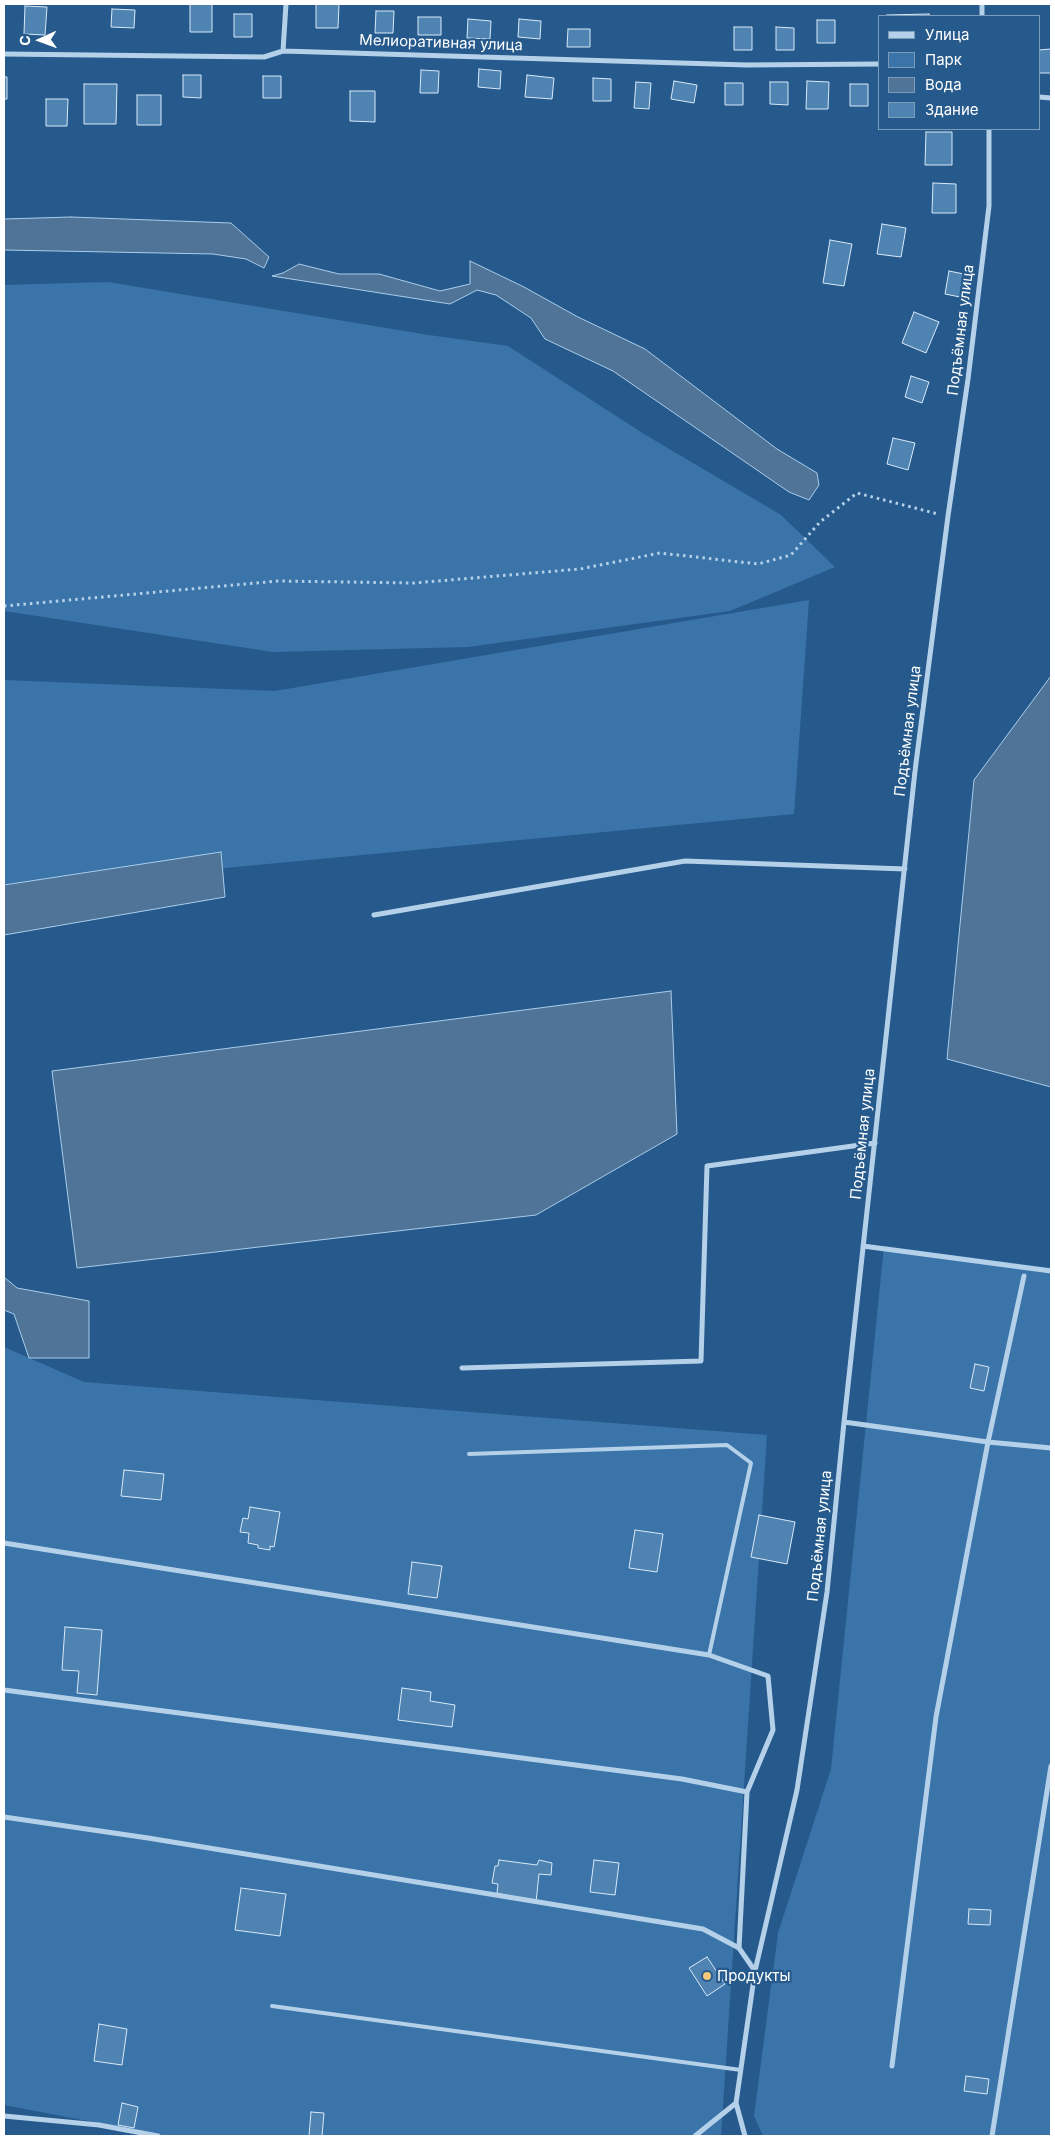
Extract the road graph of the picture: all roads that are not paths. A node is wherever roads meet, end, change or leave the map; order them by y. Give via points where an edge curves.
1 (286, 4) edge
2 (283, 51) junction
3 (4, 54) edge
4 (878, 64) edge
5 (989, 130) edge
6 (905, 869) junction
7 (374, 915) dead end
8 (875, 1142) junction
9 (863, 1246) junction
10 (1051, 1272) edge
11 (1024, 1276) dead end
12 (462, 1368) dead end
13 (844, 1422) junction
14 (988, 1442) junction
15 (1051, 1448) edge
16 (469, 1454) dead end
17 (4, 1543) edge
18 (709, 1655) junction
19 (4, 1690) edge
20 (1051, 1766) edge
21 (748, 1792) junction
22 (4, 1817) edge
23 (739, 1948) junction
24 (755, 1971) junction
25 (272, 2006) dead end
26 (892, 2066) dead end
27 (740, 2070) junction
28 (736, 2103) junction
29 (4, 2116) edge
30 (158, 2136) edge
31 (695, 2136) edge
32 (745, 2136) edge
33 (992, 2136) edge

1 - 2 street
2 - 3 street, Мелиоративная улица via 264,57
2 - 4 street, Мелиоративная улица via 748,65
5 - 6 street, Подъёмная улица via 989,206
6 - 7 street via 685,861
6 - 8 street, Подъёмная улица
8 - 9 street, Подъёмная улица
8 - 12 street via 707,1166 701,1361
9 - 10 street
9 - 13 street, Подъёмная улица
11 - 14 street
13 - 14 street
13 - 24 street, Подъёмная улица via 827,1592 797,1790
14 - 15 street
14 - 26 street via 936,1717
16 - 18 lane via 727,1445 751,1463
17 - 18 street
18 - 21 street via 768,1676 773,1730
19 - 21 street via 672,1777
20 - 33 street
21 - 23 street
22 - 23 street via 703,1929
23 - 24 street
24 - 27 street, Подъёмная улица
25 - 27 lane
27 - 28 street, Подъёмная улица
28 - 31 street
28 - 32 street, Подъёмная улица
29 - 30 street via 99,2125

